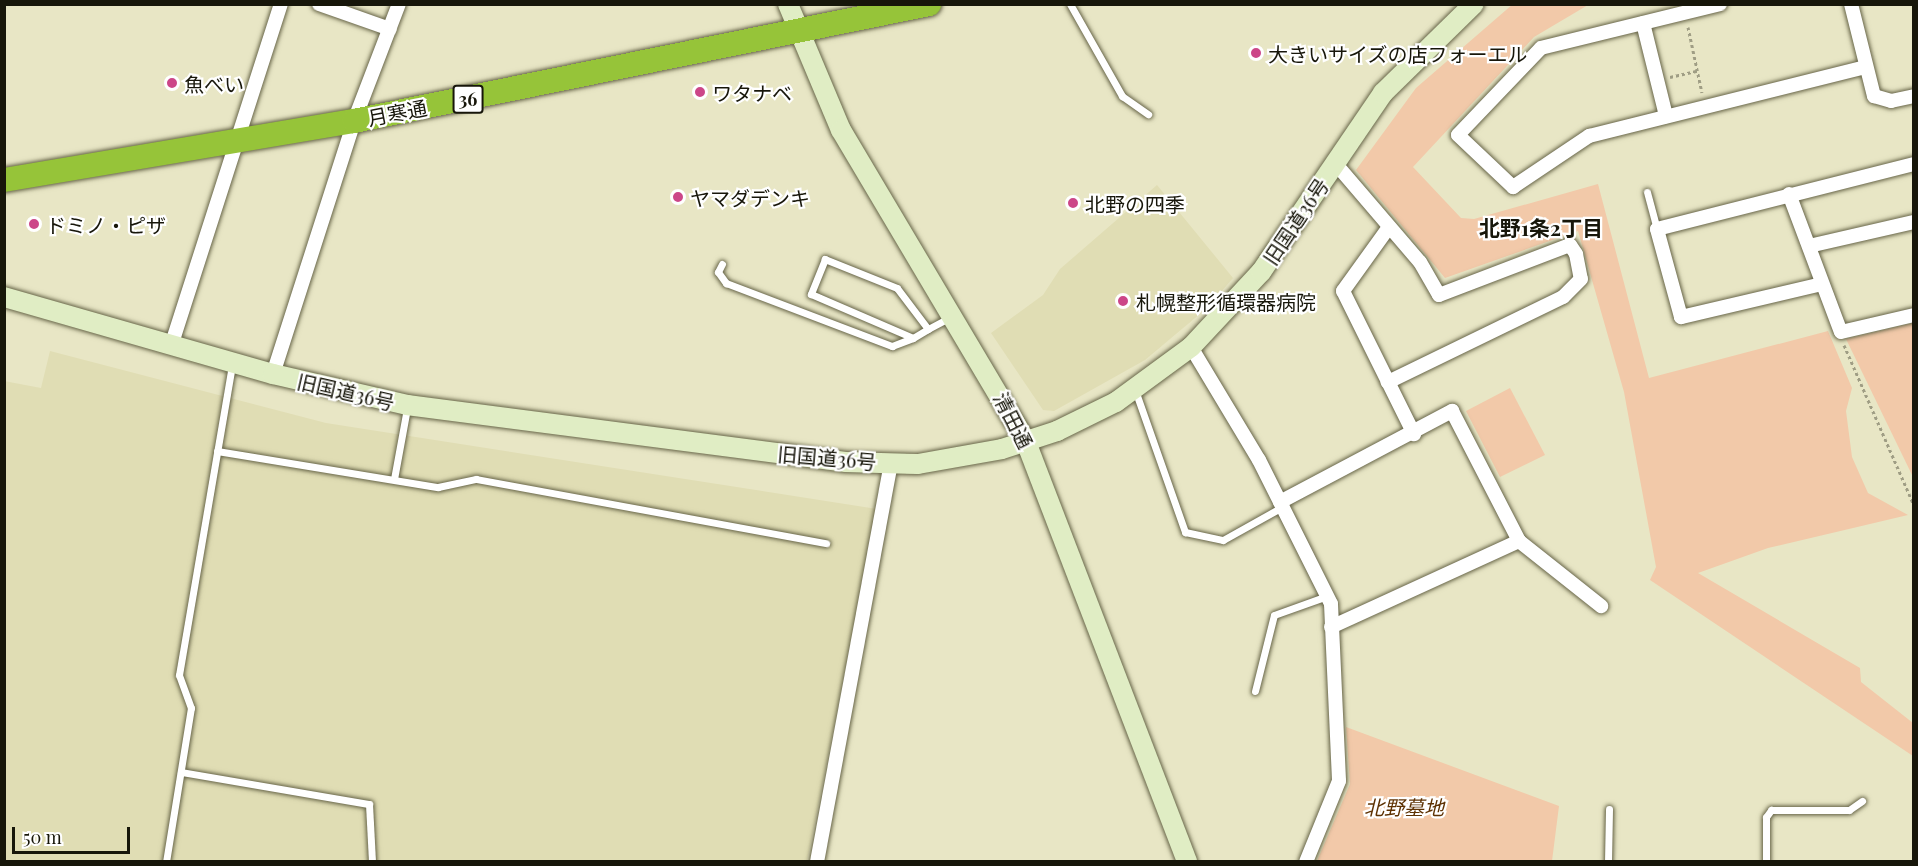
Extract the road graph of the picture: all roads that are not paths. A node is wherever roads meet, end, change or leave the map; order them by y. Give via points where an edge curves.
1 (281, 4) edge
2 (319, 4) edge
3 (399, 4) edge
4 (788, 4) edge
5 (929, 4) edge
6 (1070, 4) edge
7 (1474, 4) edge
8 (1720, 4) edge
9 (1851, 4) edge
10 (1643, 23) junction
11 (390, 29) junction
12 (798, 32) junction
13 (1865, 67) junction
14 (1914, 96) edge
15 (1148, 114) dead end
16 (1666, 116) junction
17 (354, 121) junction
18 (236, 143) junction
19 (1335, 163) junction
20 (1914, 165) edge
21 (4, 180) edge
22 (1647, 192) dead end
23 (1789, 194) junction
24 (1914, 222) edge
25 (1389, 227) junction
26 (1657, 229) junction
27 (1809, 246) junction
28 (722, 264) dead end
29 (1822, 284) junction
30 (4, 297) edge
31 (953, 315) junction
32 (1914, 315) edge
33 (928, 329) junction
34 (914, 338) junction
35 (172, 343) junction
36 (1191, 347) junction
37 (232, 362) junction
38 (273, 374) junction
39 (1388, 382) junction
40 (1135, 390) junction
41 (407, 405) junction
42 (1414, 434) junction
43 (1026, 442) junction
44 (217, 451) junction
45 (891, 463) junction
46 (394, 479) junction
47 (1281, 505) junction
48 (1519, 541) junction
49 (826, 543) dead end
50 (1327, 596) junction
51 (1601, 606) dead end
52 (1331, 627) junction
53 (1255, 691) dead end
54 (181, 772) junction
55 (1862, 801) dead end
56 (1609, 809) dead end
57 (166, 861) edge
58 (372, 861) edge
59 (817, 861) edge
60 (1187, 861) edge
61 (1306, 861) edge
62 (1608, 861) edge
63 (1766, 861) edge

1 - 18 street
2 - 11 street
3 - 11 street
4 - 12 street, 清田通
5 - 12 highway, 月寒通 / 36
6 - 15 lane via 1122,96
7 - 19 street, 旧国道36号 via 1402,70
8 - 10 street
9 - 13 street
10 - 16 street
10 - 16 street via 1541,48 1458,135 1513,187 1589,136
11 - 17 street
12 - 17 highway, 月寒通 / 36
12 - 31 street, 清田通 via 841,130
13 - 14 street via 1874,96 1891,101
13 - 16 street
17 - 18 highway, 月寒通 / 36
17 - 38 street
18 - 21 highway, 月寒通 / 36
18 - 35 street
19 - 25 street
19 - 36 street, 旧国道36号 via 1261,272
20 - 23 street
22 - 26 lane
23 - 26 street
23 - 27 street
24 - 27 street
25 - 39 street via 1343,291
25 - 39 street via 1439,295 1570,245 1581,279 1563,297
26 - 29 street via 1681,317
27 - 29 street
28 - 34 lane via 718,272 726,283 892,346
29 - 32 street via 1841,332
30 - 35 street, 旧国道36号
31 - 33 lane
31 - 43 street, 清田通
33 - 34 lane
33 - 34 lane via 897,288 825,259 811,294
35 - 37 street, 旧国道36号
36 - 40 street, 旧国道36号
36 - 47 street
37 - 38 street, 旧国道36号
37 - 44 lane
38 - 41 street, 旧国道36号
39 - 42 street
40 - 43 street, 旧国道36号
40 - 47 lane via 1185,532 1223,540
41 - 45 street, 旧国道36号 via 845,462
41 - 46 lane
42 - 47 street
42 - 48 street via 1452,411
43 - 45 street, 旧国道36号 via 918,464
43 - 60 street, 清田通
44 - 46 lane
44 - 54 lane via 179,675 191,708
45 - 59 street
46 - 49 lane via 438,487 476,479
47 - 50 street
48 - 51 street
48 - 52 street
50 - 52 street
50 - 53 lane via 1274,615
52 - 61 street via 1339,781
54 - 57 lane
54 - 58 lane via 369,804
55 - 63 lane via 1850,810 1771,810 1766,817
56 - 62 lane

